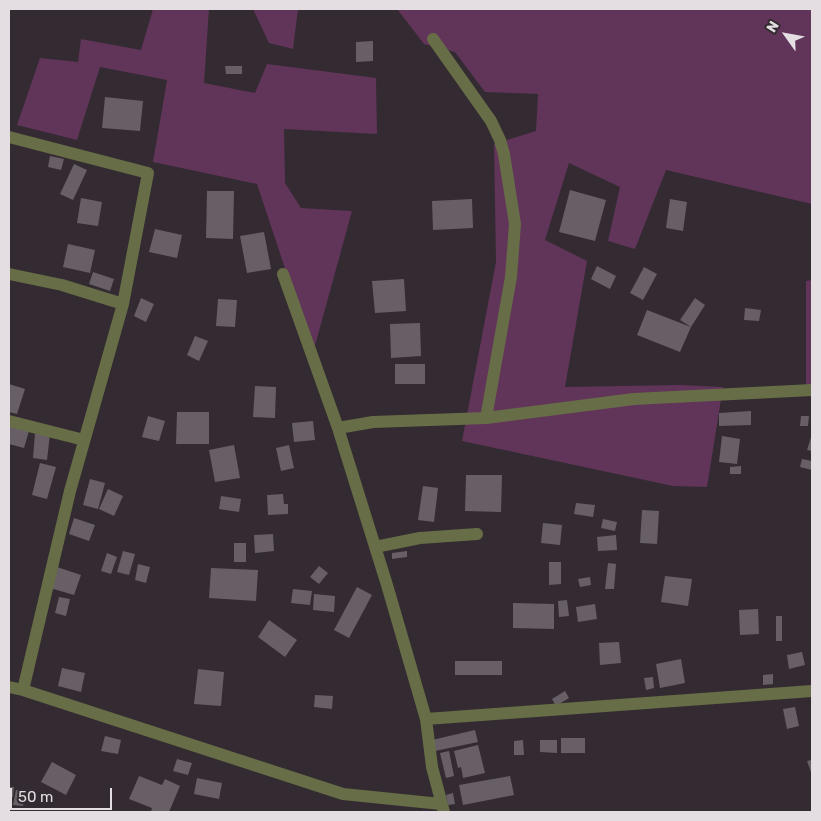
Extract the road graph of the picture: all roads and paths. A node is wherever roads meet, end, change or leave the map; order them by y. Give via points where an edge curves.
1 (433, 39) dead end
2 (9, 136) edge
3 (9, 274) edge
4 (283, 274) dead end
5 (123, 304) junction
6 (812, 390) edge
7 (486, 418) junction
8 (9, 422) edge
9 (338, 428) junction
10 (84, 440) junction
11 (477, 534) dead end
12 (375, 547) junction
13 (9, 687) edge
14 (23, 690) junction
15 (812, 691) edge
16 (426, 719) junction
17 (443, 808) edge

1 - 7 street via 491,121 500,140 515,224 511,277
2 - 5 street via 148,173
3 - 5 street via 62,285
4 - 9 street
5 - 10 street
6 - 7 street via 634,399
7 - 9 street via 373,422
8 - 10 street
9 - 12 street
10 - 14 street
11 - 12 street via 420,538
12 - 16 street
13 - 14 street
14 - 17 street via 343,794
15 - 16 street
16 - 17 street via 432,767

